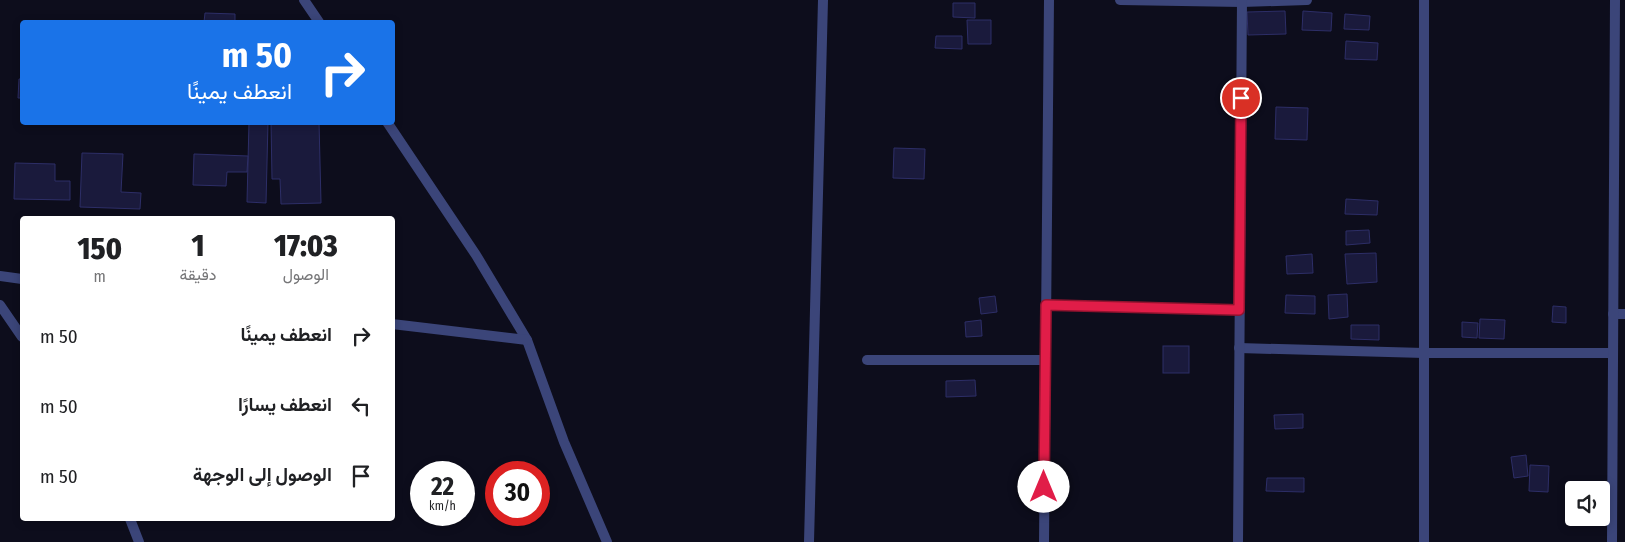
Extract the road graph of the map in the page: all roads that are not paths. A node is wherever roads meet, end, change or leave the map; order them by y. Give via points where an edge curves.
1 (304, 0) edge
2 (823, 0) edge
3 (1049, 0) edge
4 (1120, 0) edge
5 (1307, 0) edge
6 (1424, 0) edge
7 (1615, 0) edge
8 (1242, 1) edge
9 (318, 20) edge
10 (389, 125) edge
11 (1614, 127) junction
12 (1625, 127) edge
13 (0, 276) edge
14 (20, 279) edge
15 (0, 305) edge
16 (1046, 305) junction
17 (1239, 310) junction
18 (1613, 314) junction
19 (1625, 314) edge
20 (395, 324) edge
21 (20, 334) edge
22 (526, 340) junction
23 (1239, 348) junction
24 (1424, 353) junction
25 (1612, 353) junction
26 (867, 360) dead end
27 (1045, 360) junction
28 (131, 521) edge
29 (139, 542) edge
30 (607, 542) edge
31 (809, 542) edge
32 (1044, 542) edge
33 (1238, 542) edge
34 (1424, 542) edge
35 (1612, 542) edge

1 - 9 street
2 - 31 street
3 - 16 street
4 - 8 street
5 - 8 street
6 - 24 street
7 - 11 street
8 - 17 street
10 - 22 street via 476,255
11 - 12 street
11 - 18 street
13 - 14 street
15 - 21 street
16 - 17 street
16 - 27 street
17 - 23 street
18 - 19 street
18 - 25 street
20 - 22 street
22 - 30 street via 564,442
23 - 24 street
23 - 33 street
24 - 25 street
24 - 34 street
25 - 35 street
26 - 27 street
27 - 32 street
28 - 29 street

